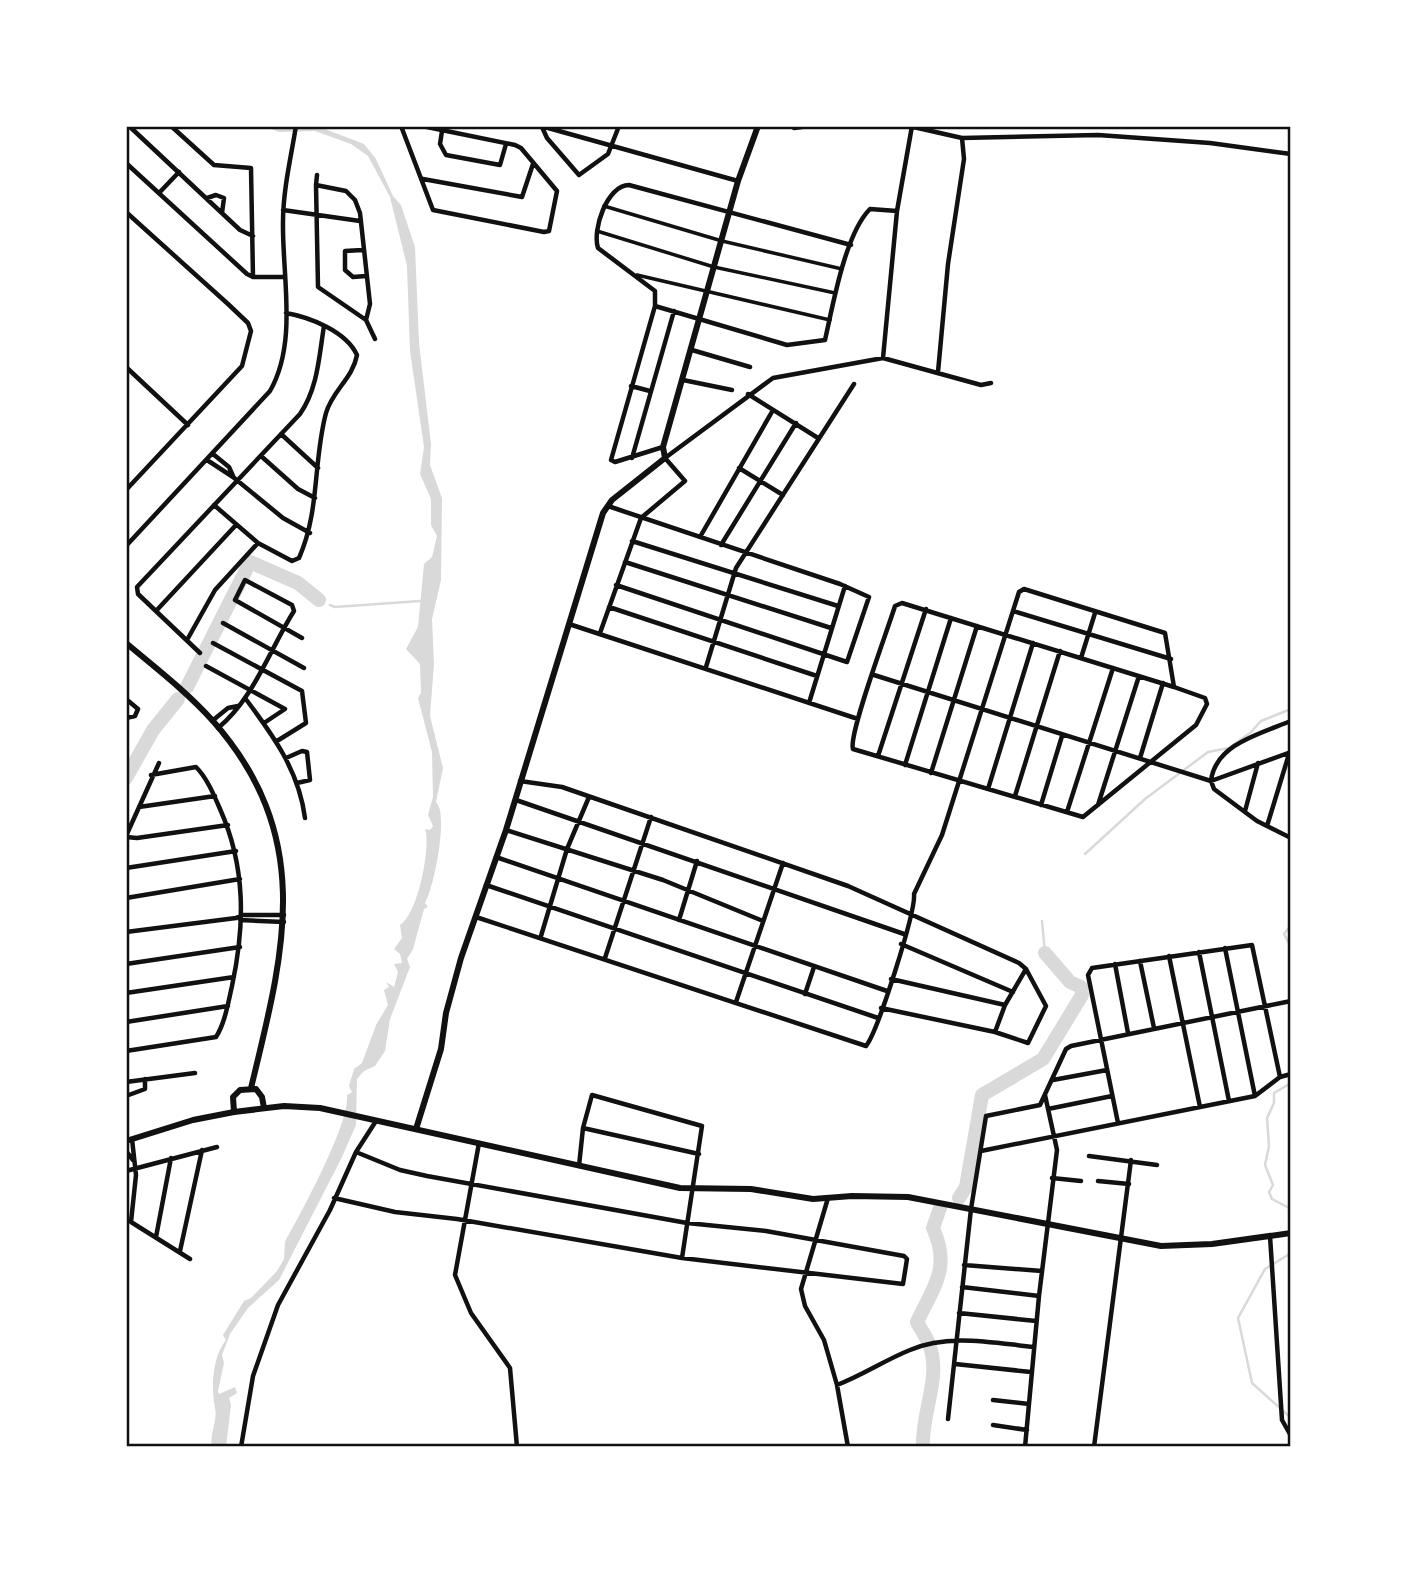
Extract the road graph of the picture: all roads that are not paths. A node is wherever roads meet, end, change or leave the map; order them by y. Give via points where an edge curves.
1 (129, 126) edge
2 (171, 126) edge
3 (296, 126) edge
4 (401, 126) edge
5 (422, 126) edge
6 (542, 126) edge
7 (619, 126) edge
8 (758, 126) edge
9 (809, 126) edge
10 (910, 126) edge
11 (794, 128) edge
12 (442, 131) junction
13 (962, 138) junction
14 (506, 144) junction
15 (613, 146) junction
16 (1290, 154) edge
17 (126, 163) edge
18 (533, 163) junction
19 (179, 172) junction
20 (317, 175) dead end
21 (423, 179) junction
22 (738, 181) junction
23 (316, 185) junction
24 (159, 193) junction
25 (207, 198) junction
26 (604, 206) junction
27 (283, 210) junction
28 (897, 211) junction
29 (126, 212) edge
30 (222, 213) junction
31 (730, 214) junction
32 (316, 215) junction
33 (360, 221) junction
34 (597, 232) junction
35 (253, 236) junction
36 (722, 241) junction
37 (851, 245) junction
38 (362, 250) junction
39 (714, 267) junction
40 (844, 270) junction
41 (635, 275) junction
42 (366, 276) junction
43 (253, 277) junction
44 (285, 277) junction
45 (708, 292) junction
46 (837, 294) junction
47 (655, 306) junction
48 (674, 311) junction
49 (286, 313) junction
50 (701, 319) junction
51 (366, 320) junction
52 (830, 320) junction
53 (324, 326) junction
54 (375, 339) dead end
55 (692, 350) junction
56 (883, 358) junction
57 (126, 367) edge
58 (750, 367) dead end
59 (938, 372) junction
60 (683, 380) junction
61 (991, 383) dead end
62 (854, 384) dead end
63 (631, 386) junction
64 (732, 390) dead end
65 (650, 391) junction
66 (748, 394) junction
67 (774, 410) junction
68 (796, 422) junction
69 (188, 425) junction
70 (280, 434) junction
71 (818, 438) junction
72 (663, 447) junction
73 (213, 454) junction
74 (261, 456) junction
75 (665, 458) junction
76 (631, 459) junction
77 (207, 460) junction
78 (319, 468) junction
79 (738, 468) junction
80 (235, 479) junction
81 (760, 481) junction
82 (126, 490) edge
83 (783, 495) junction
84 (315, 498) junction
85 (214, 505) junction
86 (607, 506) junction
87 (641, 518) junction
88 (236, 525) junction
89 (310, 533) junction
90 (700, 537) junction
91 (632, 541) junction
92 (258, 543) junction
93 (721, 545) junction
94 (126, 546) edge
95 (745, 553) junction
96 (625, 562) junction
97 (734, 573) junction
98 (616, 585) junction
99 (845, 586) junction
100 (729, 596) junction
101 (838, 606) junction
102 (609, 607) junction
103 (926, 609) junction
104 (156, 611) junction
105 (1013, 611) junction
106 (1095, 613) junction
107 (951, 618) junction
108 (722, 620) junction
109 (223, 623) dead end
110 (569, 624) junction
111 (977, 625) junction
112 (284, 628) junction
113 (831, 628) junction
114 (600, 633) junction
115 (1005, 635) junction
116 (1088, 635) junction
117 (302, 638) dead end
118 (187, 640) junction
119 (126, 643) edge
120 (213, 643) dead end
121 (1033, 643) junction
122 (714, 644) junction
123 (272, 649) junction
124 (1059, 652) junction
125 (200, 653) dead end
126 (824, 653) junction
127 (1081, 658) junction
128 (1171, 659) junction
129 (206, 666) dead end
130 (706, 667) junction
131 (304, 668) dead end
132 (1113, 668) junction
133 (261, 669) junction
134 (874, 675) junction
135 (817, 676) junction
136 (1139, 676) junction
137 (903, 682) junction
138 (1163, 683) junction
139 (1174, 687) junction
140 (250, 690) junction
141 (928, 691) junction
142 (245, 698) junction
143 (126, 699) edge
144 (955, 700) junction
145 (809, 703) junction
146 (238, 706) junction
147 (982, 709) junction
148 (1009, 717) junction
149 (126, 718) edge
150 (858, 719) junction
151 (212, 720) junction
152 (1291, 720) edge
153 (264, 723) junction
154 (1035, 727) junction
155 (218, 728) junction
156 (1062, 736) junction
157 (276, 741) junction
158 (1088, 745) junction
159 (1116, 752) junction
160 (1290, 752) edge
161 (878, 756) junction
162 (286, 758) junction
163 (1140, 758) junction
164 (1151, 762) junction
165 (159, 763) dead end
166 (1258, 763) junction
167 (905, 765) junction
168 (931, 773) junction
169 (151, 775) junction
170 (960, 780) junction
171 (520, 781) junction
172 (1211, 781) junction
173 (297, 783) junction
174 (988, 789) junction
175 (215, 796) junction
176 (1015, 796) junction
177 (589, 797) junction
178 (515, 800) junction
179 (1041, 804) junction
180 (1098, 806) junction
181 (139, 807) junction
182 (1245, 811) junction
183 (1067, 812) junction
184 (652, 817) junction
185 (305, 818) dead end
186 (579, 821) junction
187 (228, 825) junction
188 (1267, 826) junction
189 (506, 830) junction
190 (126, 836) edge
191 (1291, 838) edge
192 (643, 843) junction
193 (567, 849) junction
194 (236, 851) junction
195 (496, 857) junction
196 (697, 861) junction
197 (783, 863) junction
198 (126, 868) edge
199 (634, 870) junction
200 (240, 878) junction
201 (559, 878) junction
202 (486, 885) junction
203 (774, 888) junction
204 (688, 891) junction
205 (126, 898) edge
206 (625, 900) junction
207 (550, 907) junction
208 (912, 914) junction
209 (476, 917) junction
210 (242, 918) junction
211 (284, 918) junction
212 (679, 919) junction
213 (763, 921) junction
214 (615, 929) junction
215 (126, 932) edge
216 (904, 934) junction
217 (541, 936) junction
218 (901, 944) junction
219 (754, 946) junction
220 (240, 947) junction
221 (1225, 948) junction
222 (1199, 952) junction
223 (1169, 956) junction
224 (605, 958) junction
225 (1140, 960) junction
226 (126, 964) edge
227 (1115, 964) junction
228 (814, 967) junction
229 (1026, 969) junction
230 (744, 974) junction
231 (234, 977) junction
232 (891, 979) junction
233 (887, 991) junction
234 (1013, 992) junction
235 (126, 993) edge
236 (805, 994) junction
237 (1291, 1001) edge
238 (736, 1002) junction
239 (1005, 1005) junction
240 (228, 1006) junction
241 (1265, 1006) junction
242 (881, 1008) junction
243 (1237, 1012) junction
244 (878, 1017) junction
245 (1211, 1017) junction
246 (126, 1022) edge
247 (1182, 1023) junction
248 (1154, 1028) junction
249 (995, 1032) junction
250 (1128, 1034) junction
251 (1101, 1039) junction
252 (126, 1051) edge
253 (1107, 1070) junction
254 (195, 1073) dead end
255 (1291, 1074) edge
256 (1280, 1077) junction
257 (145, 1079) junction
258 (1052, 1080) junction
259 (126, 1082) edge
260 (251, 1088) junction
261 (1045, 1095) junction
262 (126, 1096) edge
263 (1112, 1096) junction
264 (1255, 1096) junction
265 (1229, 1101) junction
266 (1200, 1107) junction
267 (264, 1108) junction
268 (1048, 1109) junction
269 (234, 1112) junction
270 (376, 1121) junction
271 (1118, 1123) junction
272 (583, 1128) junction
273 (416, 1129) junction
274 (1055, 1135) junction
275 (129, 1140) edge
276 (479, 1143) junction
277 (217, 1147) dead end
278 (202, 1150) junction
279 (126, 1151) edge
280 (980, 1151) junction
281 (356, 1152) junction
282 (699, 1154) junction
283 (1089, 1156) dead end
284 (171, 1158) junction
285 (134, 1160) junction
286 (1131, 1160) junction
287 (1157, 1165) dead end
288 (579, 1166) junction
289 (135, 1168) junction
290 (126, 1171) edge
291 (1052, 1178) junction
292 (1081, 1181) dead end
293 (1098, 1181) dead end
294 (471, 1184) junction
295 (1129, 1184) junction
296 (692, 1189) junction
297 (334, 1198) junction
298 (828, 1198) junction
299 (134, 1199) junction
300 (126, 1201) edge
301 (971, 1209) junction
302 (464, 1223) junction
303 (687, 1223) junction
304 (1048, 1224) junction
305 (1291, 1233) edge
306 (1269, 1236) junction
307 (156, 1237) junction
308 (814, 1238) junction
309 (1123, 1239) junction
310 (180, 1251) junction
311 (682, 1258) junction
312 (190, 1259) dead end
313 (964, 1265) junction
314 (1042, 1271) junction
315 (804, 1272) junction
316 (962, 1287) junction
317 (1039, 1296) junction
318 (959, 1313) junction
319 (1036, 1321) junction
320 (957, 1340) junction
321 (1034, 1347) junction
322 (955, 1364) junction
323 (1031, 1372) junction
324 (837, 1385) junction
325 (993, 1400) dead end
326 (1029, 1404) junction
327 (948, 1419) dead end
328 (993, 1425) dead end
329 (1027, 1430) junction
330 (1291, 1436) edge
331 (241, 1447) edge
332 (517, 1447) edge
333 (848, 1447) edge
334 (1025, 1447) edge
335 (1094, 1447) edge

1 - 19 street
2 - 35 street via 214,165 251,168
3 - 27 street
4 - 21 street
5 - 12 street
6 - 15 street
6 - 15 street via 578,175 603,159
7 - 15 street
8 - 22 main road
9 - 11 street
10 - 13 street
10 - 28 street
12 - 14 street
12 - 14 street via 440,144 446,155 500,165
13 - 16 street via 1095,135
13 - 59 street via 964,159
14 - 18 street via 521,148
15 - 22 street
17 - 24 street
18 - 21 street via 522,197
18 - 21 street via 557,191 551,226 544,232 437,212 430,207
19 - 24 street
19 - 25 street
20 - 23 street
22 - 31 main road
23 - 32 street
23 - 33 street via 351,195 359,207
24 - 43 street
25 - 30 street
25 - 30 street via 224,198
26 - 31 street via 625,185
26 - 34 street
26 - 36 street
27 - 32 street
27 - 44 street
28 - 37 street via 870,209
28 - 56 street
29 - 69 street via 251,327 242,366
30 - 35 street
31 - 36 main road
31 - 37 street
32 - 33 street
32 - 51 street via 318,287
33 - 38 street
34 - 39 street
34 - 41 street via 596,242 603,253
35 - 43 street
36 - 39 main road
36 - 40 street
37 - 40 street
38 - 42 street
38 - 42 street via 345,251 345,270 353,277
39 - 45 main road
39 - 46 street
40 - 46 street
41 - 45 street
41 - 47 street via 653,288
42 - 51 street via 370,304
43 - 44 street
44 - 49 street
45 - 50 main road
45 - 52 street
46 - 52 street
47 - 48 street
47 - 63 street
48 - 50 street
48 - 65 street
49 - 53 street
49 - 73 street via 277,379
50 - 52 street via 792,345 825,340
50 - 55 main road
51 - 54 street
53 - 70 street via 307,403
53 - 78 street via 357,355 326,414
55 - 58 street
55 - 60 main road
56 - 59 street
56 - 66 street via 773,378
57 - 69 street
59 - 61 street via 981,385
60 - 64 street
60 - 72 main road
62 - 71 street
63 - 65 street
63 - 76 street via 611,455 615,462
65 - 76 street
66 - 67 street
66 - 75 street
67 - 68 street
67 - 79 street
68 - 71 street
68 - 81 street
69 - 82 street
70 - 74 street
70 - 78 street
71 - 83 street
72 - 75 main road
72 - 76 street
73 - 77 street
73 - 80 street
74 - 80 street
74 - 84 street
75 - 86 main road
75 - 87 street via 685,481
77 - 80 street
77 - 94 street
78 - 84 street
79 - 81 street
79 - 90 street
80 - 85 street
80 - 89 street via 283,519
81 - 83 street
81 - 93 street
83 - 95 street
84 - 89 street
85 - 88 street
85 - 104 street via 137,587 138,594
86 - 87 street
86 - 110 main road
87 - 90 street
87 - 91 street
88 - 92 street
88 - 104 street
89 - 92 street via 296,561
90 - 93 street
91 - 96 street
91 - 97 street
92 - 118 street via 215,590
93 - 95 street
95 - 97 street
95 - 99 street
96 - 98 street
96 - 100 street
97 - 100 street
97 - 101 street
98 - 102 street
98 - 108 street
99 - 101 street
99 - 126 street via 868,594 868,601 847,662
100 - 108 street
100 - 113 street
101 - 113 street
102 - 114 street
102 - 122 street
103 - 107 street
103 - 134 street via 902,603 895,606
103 - 137 street
104 - 118 street
105 - 106 street via 1024,589
105 - 115 street
105 - 116 street
106 - 116 street
106 - 128 street via 1165,633
107 - 111 street
107 - 141 street
108 - 122 street
108 - 126 street
109 - 123 street
110 - 114 street
110 - 171 main road
111 - 115 street
111 - 144 street
112 - 112 street via 295,607 245,580 235,600
112 - 117 street
112 - 123 street
113 - 126 street
114 - 130 street
115 - 121 street
115 - 147 street
116 - 127 street
116 - 128 street
118 - 125 street
119 - 151 main road
120 - 133 street
121 - 124 street
121 - 148 street
122 - 130 street
122 - 135 street
123 - 131 street
123 - 133 street
124 - 127 street
124 - 154 street
126 - 135 street
127 - 132 street
128 - 139 street
129 - 140 street
130 - 145 street
132 - 136 street
132 - 158 street
133 - 140 street
133 - 157 street via 303,695 306,723
134 - 137 street
134 - 150 street
135 - 145 street
136 - 138 street
136 - 159 street
137 - 141 street
137 - 161 street
138 - 139 street
138 - 163 street
139 - 164 street via 1205,698 1207,704 1196,725
140 - 142 street
140 - 153 street via 285,709
141 - 144 street
141 - 167 street
142 - 146 street
142 - 153 street
143 - 149 street via 138,709 135,716
144 - 147 street
144 - 168 street
145 - 150 street
146 - 151 street
146 - 155 street via 235,715
147 - 148 street
147 - 170 street
148 - 154 street
148 - 174 street
150 - 161 street via 851,747
151 - 155 main road
152 - 172 street via 1224,754
153 - 157 street
154 - 156 street
154 - 176 street
155 - 211 main road via 244,764 268,815 280,855
156 - 158 street
156 - 179 street
157 - 162 street
158 - 159 street
158 - 183 street
159 - 163 street
159 - 180 street
160 - 166 street
160 - 188 street
161 - 167 street
162 - 173 street
162 - 173 street via 307,752 310,780
163 - 164 street
164 - 172 street
164 - 180 street
165 - 169 street
166 - 172 street
166 - 182 street
167 - 168 street
168 - 170 street
169 - 175 street via 196,767
169 - 181 street
170 - 174 street
170 - 208 street via 939,844 914,894
171 - 177 street via 562,787
171 - 178 main road
172 - 182 street via 1214,789
173 - 185 street
174 - 176 street
175 - 181 street
175 - 187 street
176 - 179 street
177 - 184 street
177 - 186 street
178 - 186 street
178 - 189 main road
179 - 183 street
180 - 183 street via 1083,817
181 - 190 street
182 - 188 street
184 - 192 street
184 - 197 street
186 - 192 street
186 - 193 street
187 - 190 street
187 - 194 street
188 - 191 street
189 - 193 street
189 - 195 main road
192 - 196 street
192 - 199 street
193 - 199 street
193 - 201 street
194 - 198 street
194 - 200 street
195 - 201 street
195 - 202 main road
196 - 203 street
196 - 204 street
197 - 203 street
197 - 208 street
199 - 204 street
199 - 206 street
200 - 205 street
200 - 210 street
201 - 206 street
201 - 207 street
202 - 207 street
202 - 209 main road
203 - 213 street
203 - 216 street
204 - 212 street
204 - 213 street
206 - 212 street
206 - 214 street
207 - 214 street
207 - 217 street
208 - 216 street
208 - 229 street
209 - 217 street
209 - 273 main road
210 - 211 street
210 - 215 street
210 - 220 street
211 - 260 main road via 279,965
212 - 219 street
213 - 219 street
214 - 224 street
214 - 230 street
216 - 218 street
217 - 224 street
218 - 232 street
218 - 234 street
219 - 228 street
219 - 230 street
220 - 226 street
220 - 231 street
221 - 222 street
221 - 241 street via 1252,944
221 - 243 street
222 - 223 street
222 - 245 street
223 - 225 street
223 - 247 street
224 - 238 street
225 - 227 street
225 - 248 street
227 - 250 street
227 - 251 street via 1088,969
228 - 233 street
228 - 236 street
229 - 234 street
229 - 249 street via 1046,1001 1028,1043
230 - 236 street
230 - 238 street
231 - 235 street
231 - 240 street
232 - 233 street
232 - 239 street
233 - 242 street
234 - 239 street
236 - 244 street
237 - 241 street
238 - 244 street via 863,1046 868,1045
239 - 249 street
240 - 246 street
240 - 252 street via 216,1037
241 - 243 street
241 - 256 street
242 - 244 street
242 - 249 street
243 - 245 street
243 - 264 street
245 - 247 street
245 - 265 street
247 - 248 street
247 - 266 street
248 - 250 street
250 - 251 street
251 - 253 street
251 - 258 street via 1066,1049
253 - 258 street
253 - 263 street
254 - 257 street
255 - 256 street
256 - 264 street
257 - 259 street
257 - 262 street via 145,1089
258 - 261 street
260 - 267 main road via 260,1092
260 - 269 main road via 236,1093
261 - 268 street
261 - 280 street via 1036,1107 986,1116
263 - 268 street
263 - 271 street
264 - 265 street
265 - 266 street
266 - 271 street
267 - 269 main road
267 - 270 main road via 296,1105
268 - 274 street
269 - 275 main road
270 - 273 main road
270 - 281 street
271 - 274 street
272 - 282 street
272 - 282 street via 590,1098 595,1095 700,1124
272 - 288 street
273 - 276 main road
274 - 280 street
274 - 291 street via 1058,1150
275 - 285 street via 136,1152
276 - 288 main road
276 - 294 street
277 - 278 street
278 - 284 street
278 - 310 street
279 - 285 street
280 - 301 street
281 - 294 street via 400,1170
281 - 297 street
282 - 296 street
283 - 286 street
284 - 289 street
284 - 307 street
285 - 289 street
286 - 287 street
286 - 295 street
288 - 296 main road
289 - 290 street
289 - 299 street
291 - 292 street
291 - 304 street
293 - 295 street
294 - 302 street
294 - 303 street
295 - 309 street
296 - 298 main road via 739,1188
296 - 303 street
297 - 302 street
297 - 331 street via 272,1317 253,1376
298 - 301 main road via 908,1198
298 - 308 street
299 - 300 street
299 - 307 street via 131,1222
301 - 304 main road
301 - 313 street
302 - 311 street
302 - 332 street via 455,1275 471,1313 510,1368
303 - 308 street
303 - 311 street
304 - 309 main road
304 - 314 street
305 - 306 main road
306 - 309 main road via 1175,1246
306 - 330 street via 1282,1420
307 - 310 street
308 - 315 street
308 - 315 street via 906,1257 903,1284
309 - 335 street
310 - 312 street
311 - 315 street
313 - 314 street
313 - 316 street
314 - 317 street
315 - 324 street via 805,1306 824,1340
316 - 317 street
316 - 318 street
317 - 319 street
318 - 319 street
318 - 320 street
319 - 321 street
320 - 321 street
320 - 322 street
320 - 324 street via 924,1345
321 - 323 street
322 - 323 street
322 - 327 street
323 - 326 street
324 - 333 street
325 - 326 street
326 - 329 street
328 - 329 street
329 - 334 street

